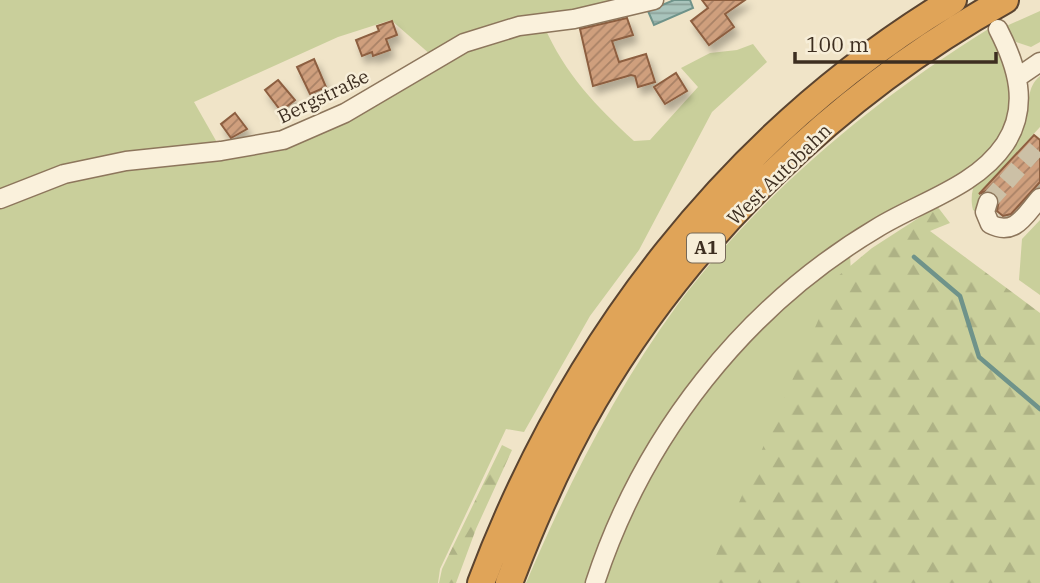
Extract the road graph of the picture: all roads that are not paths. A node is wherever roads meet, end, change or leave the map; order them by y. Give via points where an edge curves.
1 (654, 0) edge
2 (953, 0) edge
3 (1005, 0) edge
4 (998, 29) dead end
5 (1040, 62) edge
6 (1018, 77) junction
7 (1040, 198) edge
8 (0, 199) edge
9 (988, 202) dead end
10 (481, 583) edge
11 (509, 583) edge
12 (596, 583) edge

1 - 8 street, Bergstraße via 574,19 519,26 464,43 345,113 283,140 126,161 64,174
2 - 10 highway, West Autobahn / A1 via 826,91 719,191 671,246 612,324 568,394 518,491
3 - 11 highway, West Autobahn / A1 via 893,71 810,139 700,255 636,335 595,399 545,496
4 - 6 street
5 - 6 street
6 - 12 street via 1017,116 996,156 962,182 837,254 766,313 714,368 641,475
7 - 9 street via 1013,228 1001,230 990,224 985,212

